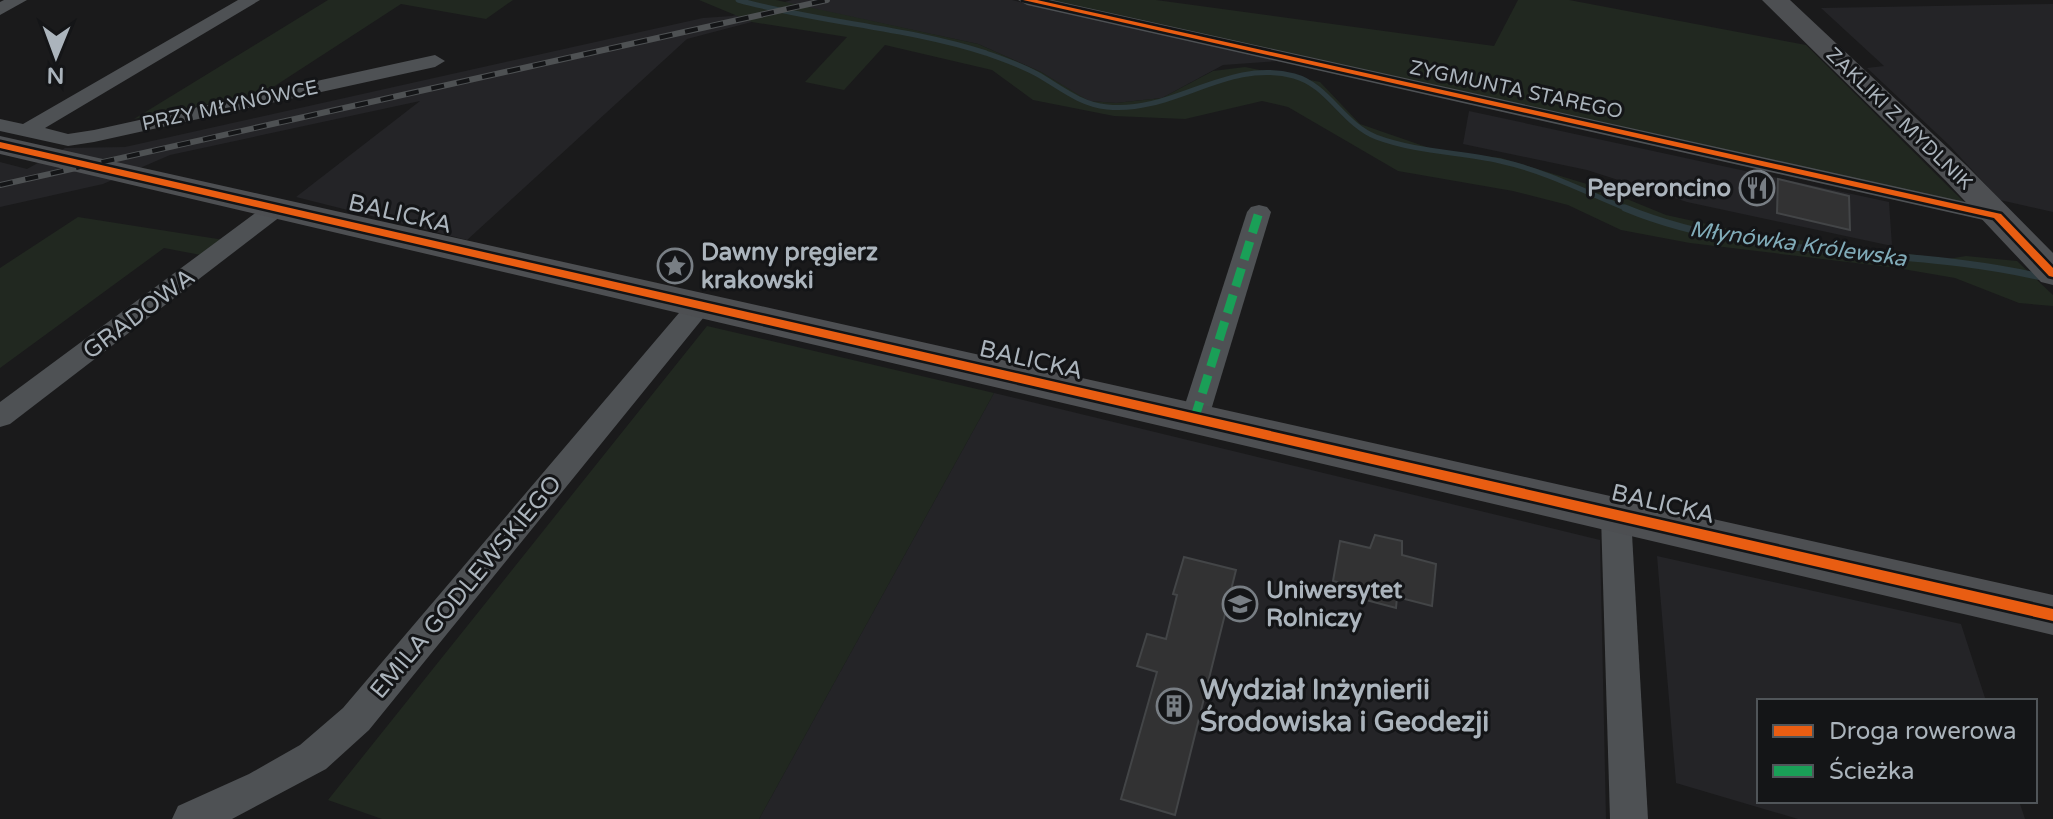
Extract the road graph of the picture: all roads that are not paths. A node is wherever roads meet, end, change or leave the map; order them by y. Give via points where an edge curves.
1 (18, 0) edge
2 (251, 0) edge
3 (1027, 0) edge
4 (1775, 0) edge
5 (0, 9) edge
6 (435, 61) dead end
7 (0, 125) edge
8 (12, 138) edge
9 (277, 208) junction
10 (1259, 212) dead end
11 (1997, 216) junction
12 (2052, 273) edge
13 (699, 306) junction
14 (0, 417) edge
15 (1194, 420) junction
16 (1616, 516) junction
17 (2053, 615) edge
18 (191, 819) edge
19 (1629, 819) edge

1 - 5 street
2 - 8 street
3 - 11 street, ZYGMUNTA STAREGO
4 - 11 street, ZAKLIKI Z MYDLNIK
6 - 8 street, PRZY MŁYNÓWCE via 94,136
7 - 8 street, PRZY MŁYNÓWCE
8 - 9 street, BALICKA
9 - 13 street, BALICKA
9 - 14 street, GRADOWA
10 - 15 street
11 - 12 street, ZAKLIKI Z MYDLNIK
13 - 15 street, BALICKA
13 - 18 street, EMILA GODLEWSKIEGO via 356,719 313,757
15 - 16 street, BALICKA
16 - 17 street, BALICKA
16 - 19 street

